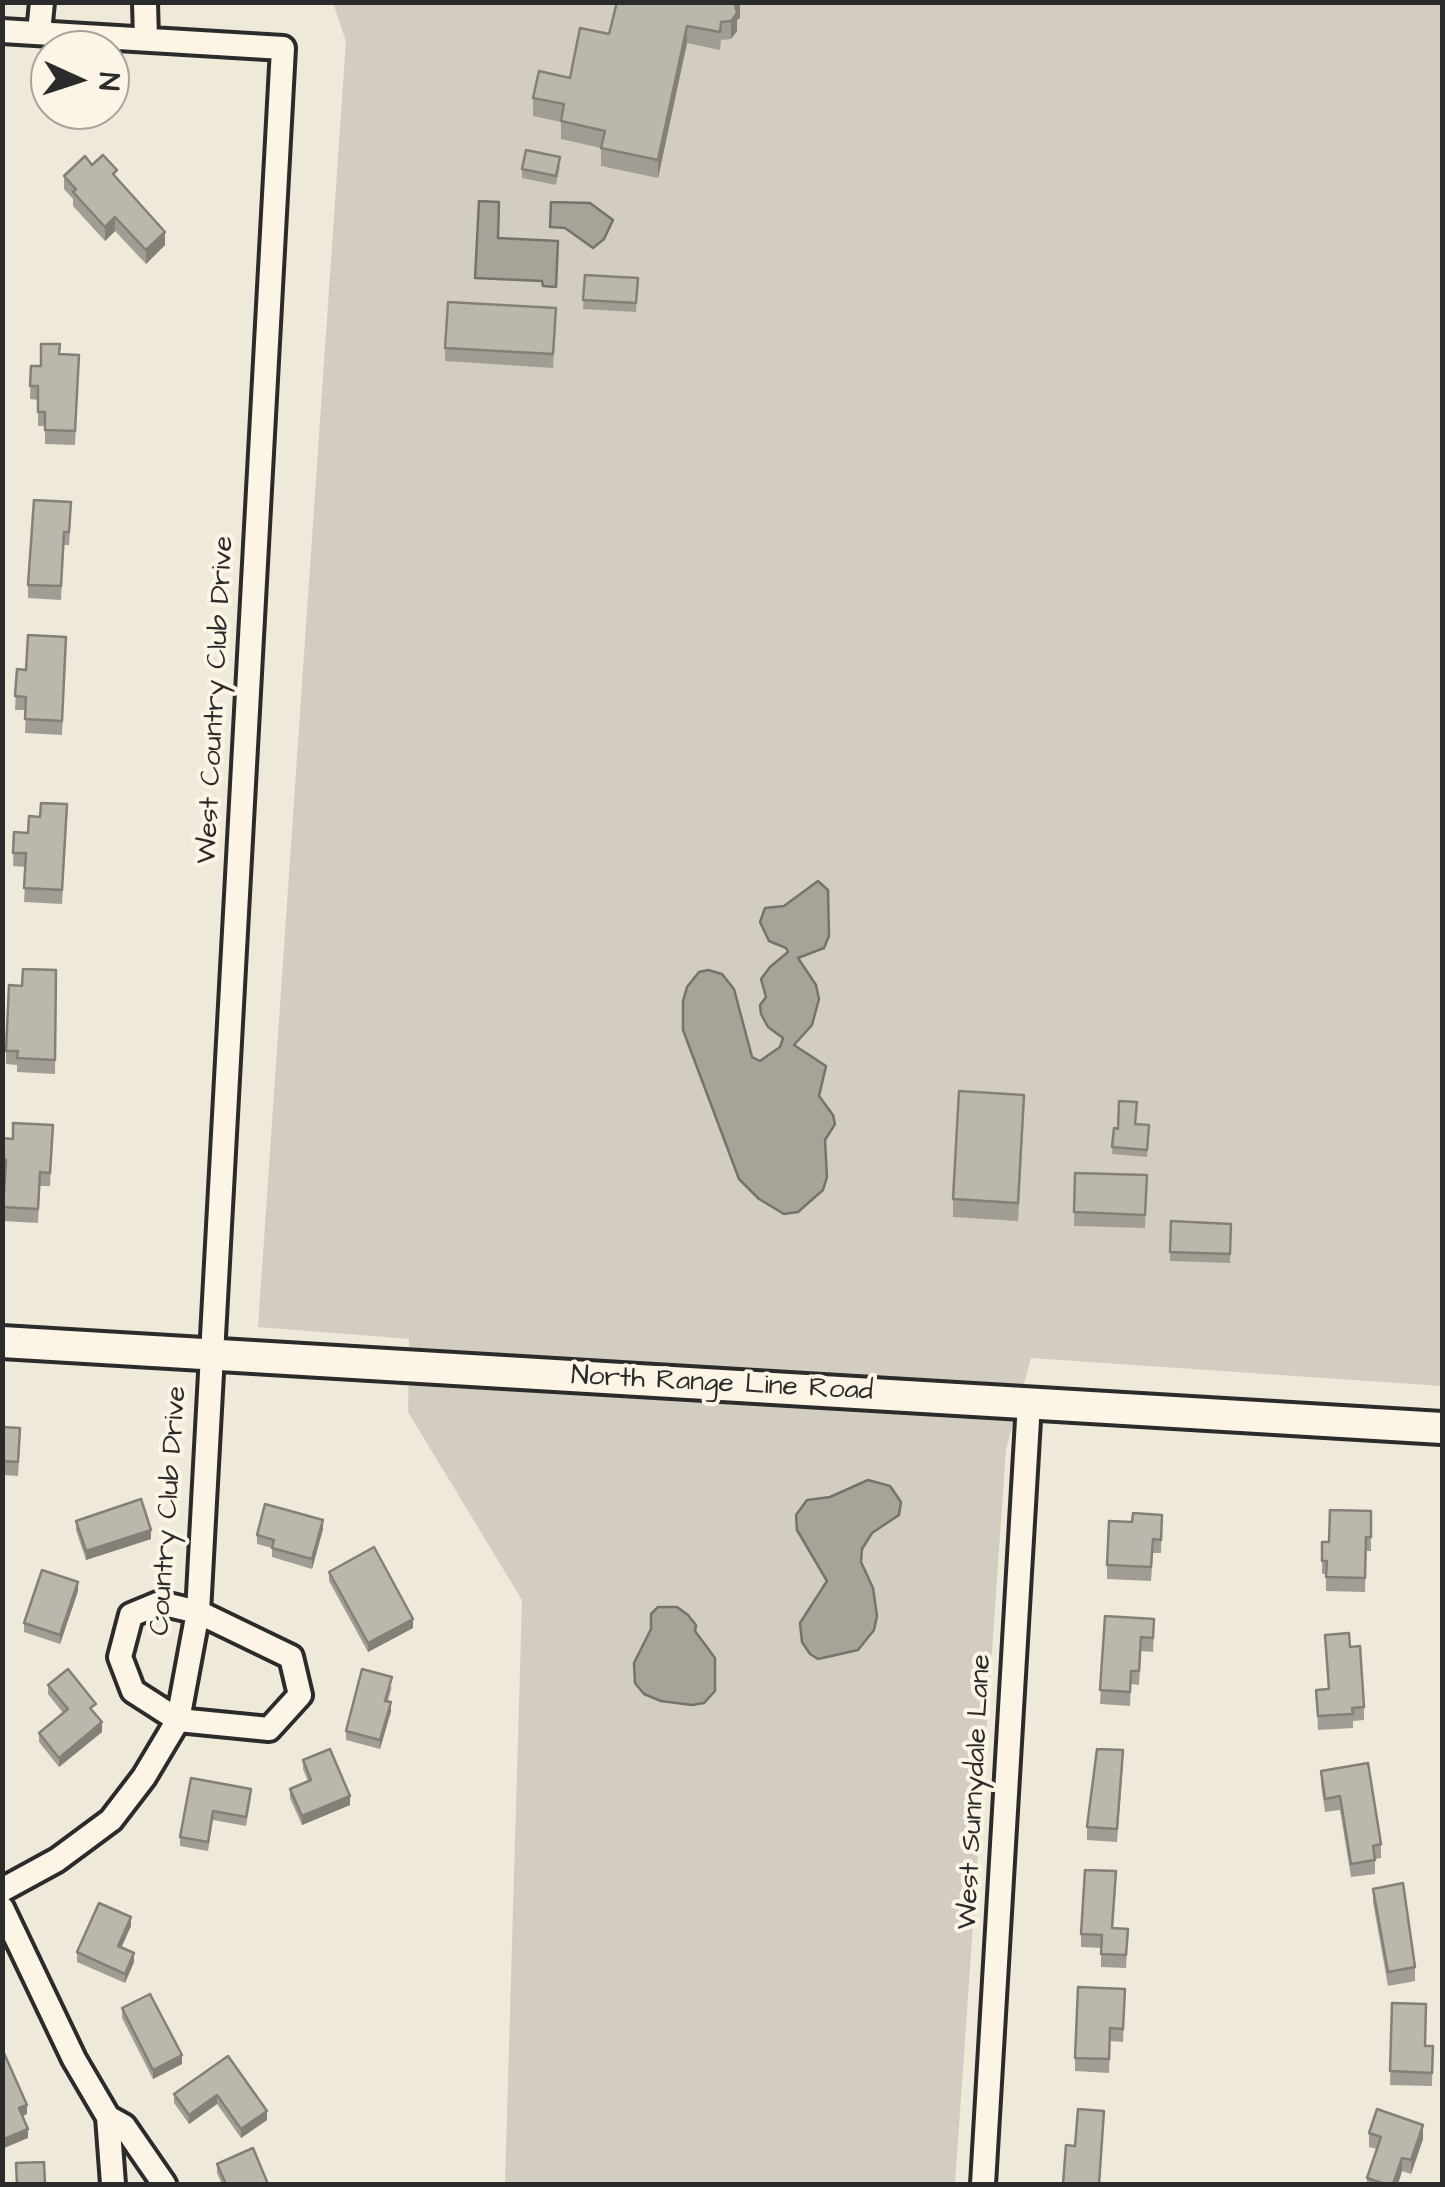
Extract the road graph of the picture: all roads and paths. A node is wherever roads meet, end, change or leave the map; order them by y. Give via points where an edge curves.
1 (42, 2) edge
2 (145, 2) edge
3 (39, 30) edge
4 (2, 31) edge
5 (30, 33) edge
6 (130, 38) edge
7 (146, 39) junction
8 (2, 1342) edge
9 (210, 1354) junction
10 (1030, 1404) junction
11 (1442, 1428) edge
12 (198, 1612) junction
13 (178, 1720) junction
14 (2, 1890) edge
15 (2, 1908) edge
16 (108, 2117) junction
17 (113, 2184) edge
18 (164, 2184) edge
19 (983, 2184) edge

1 - 3 street
2 - 7 street
4 - 5 street
6 - 7 street
7 - 9 street, West Country Club Drive via 283,48
8 - 9 street, North Range Line Road
9 - 10 street, North Range Line Road
9 - 12 street, Country Club Drive
10 - 11 street, North Range Line Road
10 - 19 street, West Sunnydale Lane
12 - 13 street, Country Club Drive
12 - 13 street via 160,1603 130,1615 120,1657 134,1691
12 - 13 street via 291,1657 300,1695 269,1730
13 - 14 street, Country Club Drive via 110,1820
15 - 16 street
16 - 17 street
16 - 18 street via 124,2126

